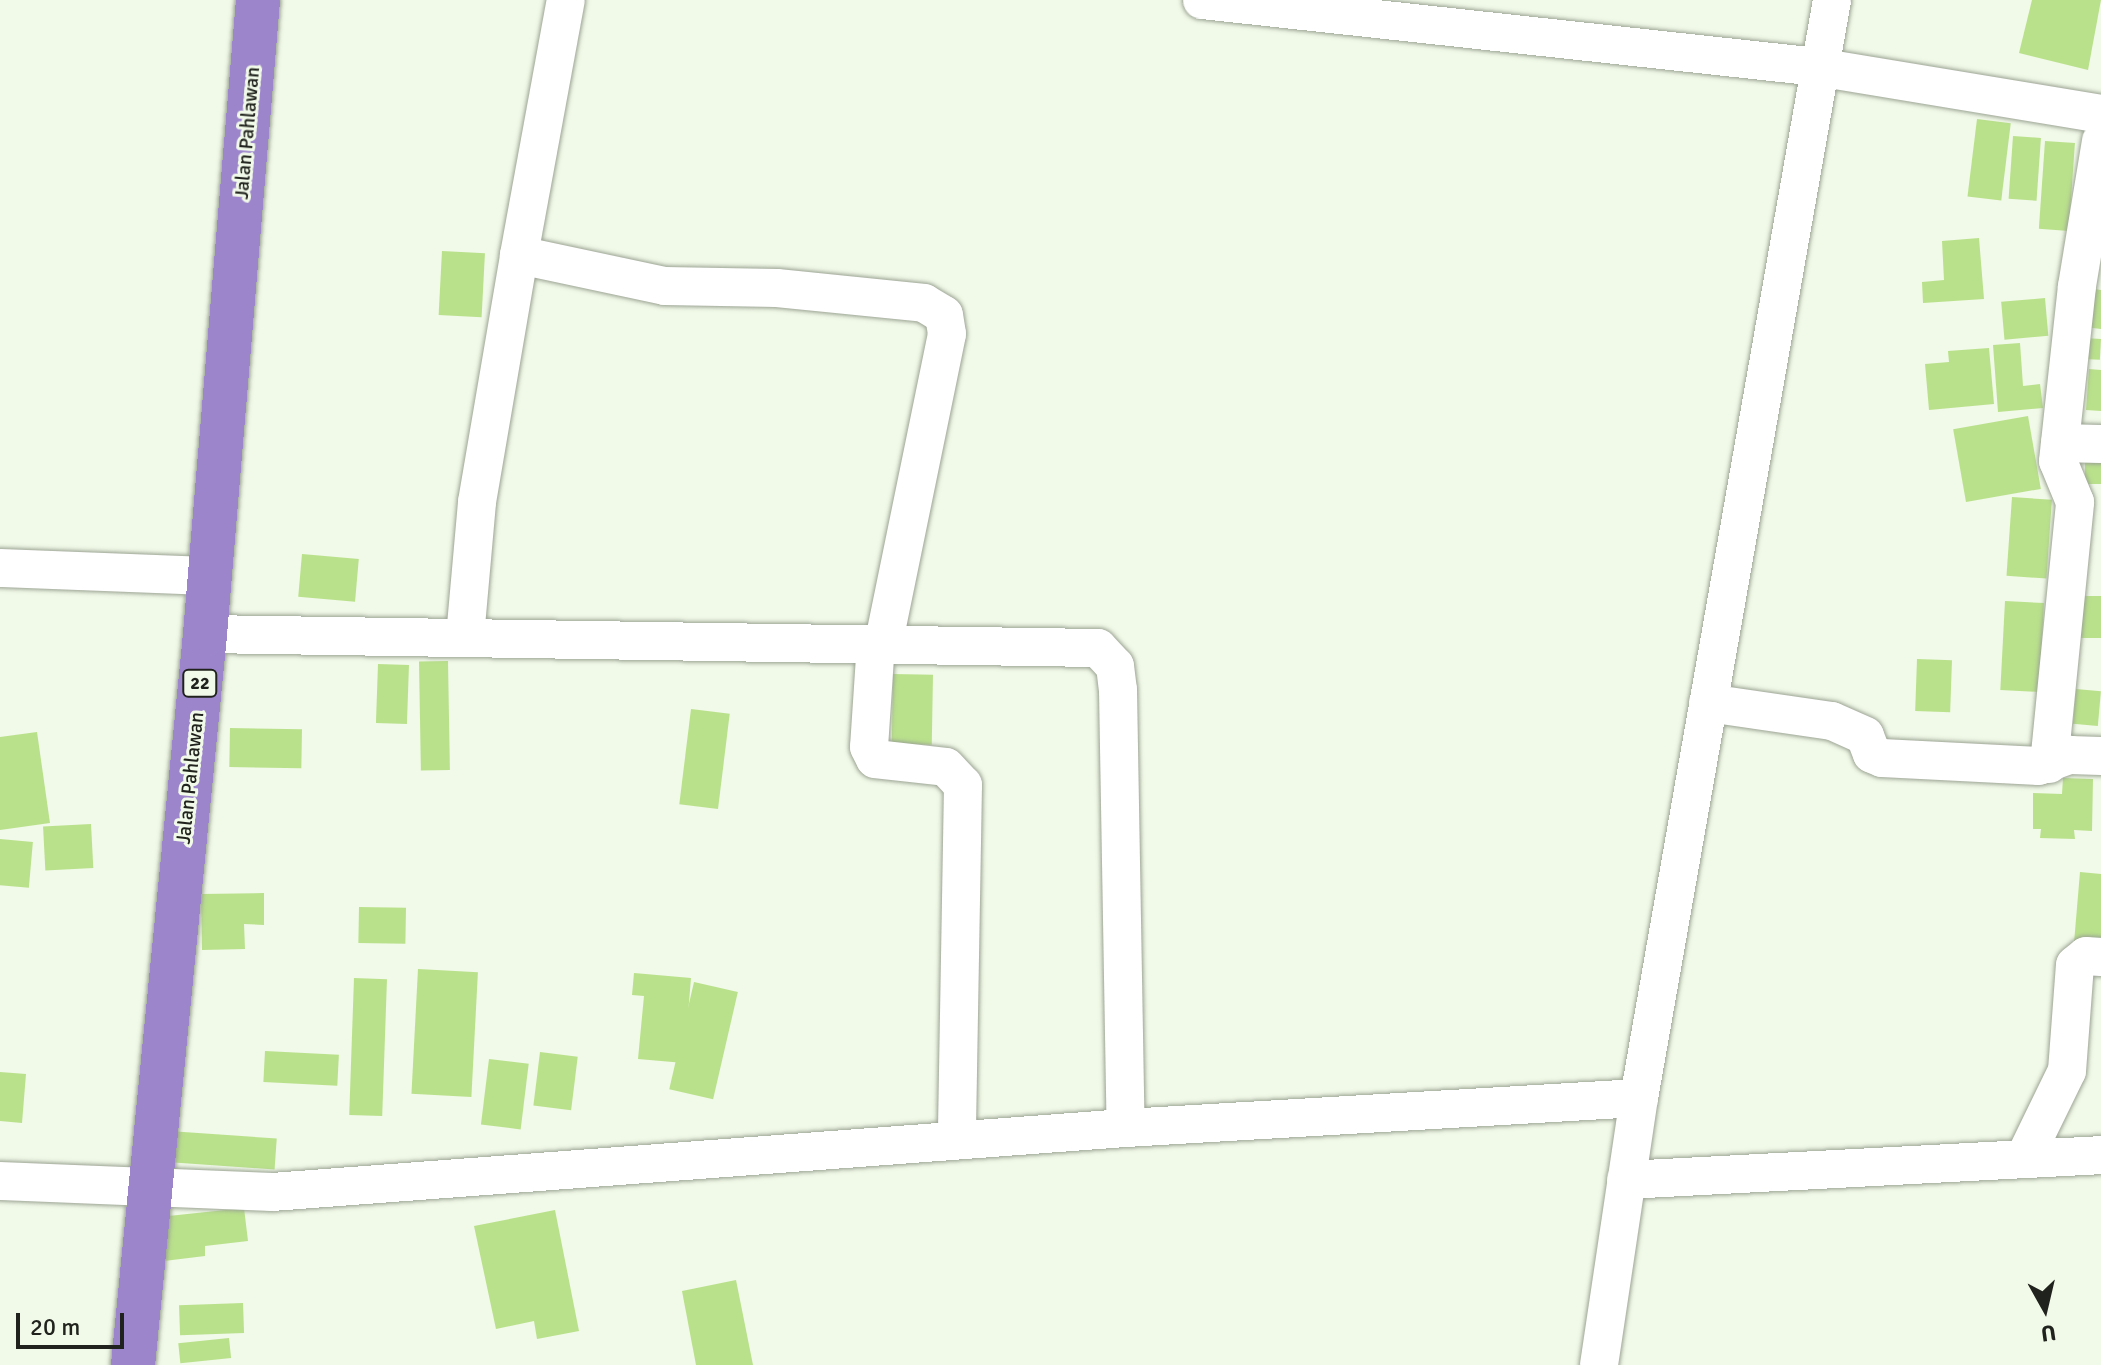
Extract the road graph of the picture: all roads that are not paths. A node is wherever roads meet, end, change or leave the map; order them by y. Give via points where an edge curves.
1 (258, 0) edge
2 (566, 0) edge
3 (1202, 0) edge
4 (1832, 0) edge
5 (1818, 67) junction
6 (2101, 114) edge
7 (2101, 141) edge
8 (519, 255) junction
9 (2060, 443) junction
10 (2101, 444) edge
11 (0, 568) edge
12 (208, 576) junction
13 (205, 634) junction
14 (465, 637) junction
15 (880, 642) junction
16 (1708, 703) junction
17 (2101, 756) edge
18 (2049, 764) junction
19 (2101, 957) edge
20 (1639, 1098) junction
21 (1126, 1128) junction
22 (957, 1140) junction
23 (2101, 1155) edge
24 (2024, 1159) junction
25 (1626, 1180) junction
26 (0, 1181) edge
27 (149, 1188) junction
28 (133, 1365) edge
29 (1599, 1365) edge

1 - 12 highway, Jalan Pahlawan / 22
2 - 8 street
3 - 5 street
4 - 5 street
5 - 6 street
5 - 16 street
7 - 9 street via 2077,286
8 - 14 street via 477,502
8 - 15 street via 665,286 777,288 924,303 944,315 947,334
9 - 10 street
9 - 18 street via 2061,473 2075,502
11 - 12 street
12 - 13 highway, Jalan Pahlawan / 22
13 - 14 street
13 - 27 highway, Jalan Pahlawan / 22
14 - 15 street
15 - 21 street via 1098,648 1115,666
15 - 22 street via 869,747 875,759 946,767 963,785
16 - 18 street via 1832,721 1865,736 1872,754 1882,758
16 - 20 street
17 - 18 street via 2070,755
19 - 24 street via 2086,956 2075,965 2067,1071
20 - 21 street
20 - 25 street
21 - 22 street
22 - 27 street via 272,1192
23 - 24 street
24 - 25 street
25 - 29 street
26 - 27 street
27 - 28 highway, Jalan Pahlawan / 22

